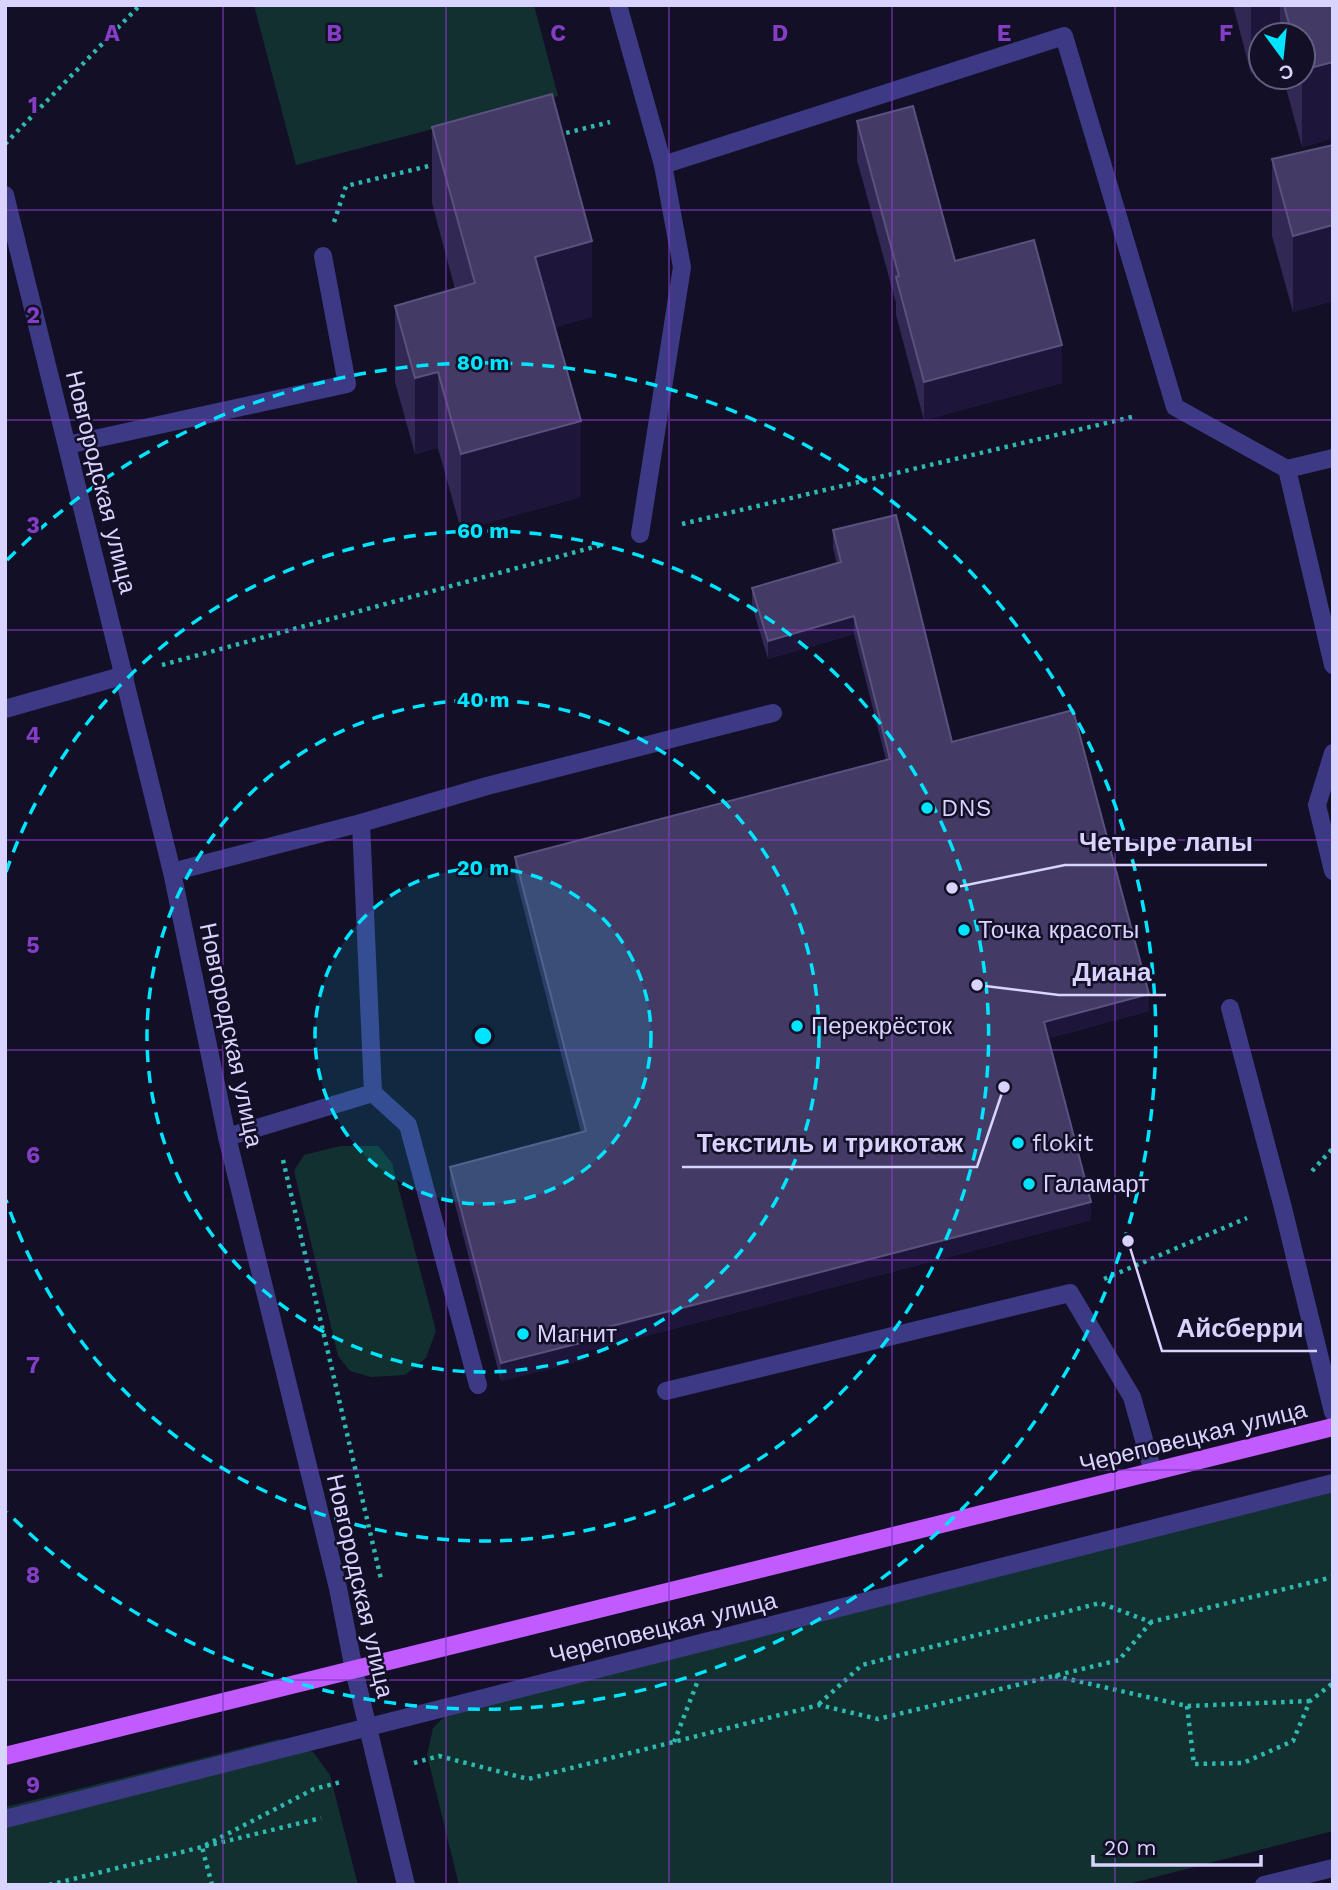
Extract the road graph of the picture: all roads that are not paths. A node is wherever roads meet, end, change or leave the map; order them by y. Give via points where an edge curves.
1 (618, 5) edge
2 (663, 164) junction
3 (5, 195) edge
4 (323, 256) road end
5 (66, 444) junction
6 (1333, 458) edge
7 (1287, 469) junction
8 (640, 534) dead end
9 (1333, 665) edge
10 (125, 675) junction
11 (5, 709) edge
12 (774, 713) dead end
13 (1333, 753) edge
14 (361, 823) junction
15 (1333, 871) edge
16 (172, 872) junction
17 (1230, 1008) dead end
18 (373, 1093) junction
19 (227, 1137) junction
20 (478, 1385) dead end
21 (666, 1391) dead end
22 (1333, 1412) edge
23 (1333, 1427) edge
24 (1153, 1472) junction
25 (1333, 1483) edge
26 (354, 1670) junction
27 (368, 1729) junction
28 (5, 1756) edge
29 (5, 1819) edge
30 (1333, 1868) edge
31 (406, 1885) edge
32 (1264, 1885) edge

1 - 2 street
2 - 7 street via 1064,36 1175,407
2 - 8 street via 682,267
3 - 5 street, Новгородская улица
4 - 5 street via 347,384
5 - 10 street, Новгородская улица
6 - 7 street
7 - 9 street
10 - 11 street
10 - 16 street, Новгородская улица
12 - 14 street
13 - 15 street via 1317,805
14 - 16 street
14 - 18 street
16 - 19 street, Новгородская улица
17 - 22 street
18 - 19 street
18 - 20 street via 408,1125
19 - 26 street, Новгородская улица
21 - 24 street via 1070,1293 1132,1397
23 - 24 main road, Череповецкая улица
24 - 26 main road, Череповецкая улица
25 - 27 street, Череповецкая улица
26 - 27 street, Новгородская улица
26 - 28 main road, Череповецкая улица
27 - 29 street, Череповецкая улица
27 - 31 street, Новгородская улица
30 - 32 street

